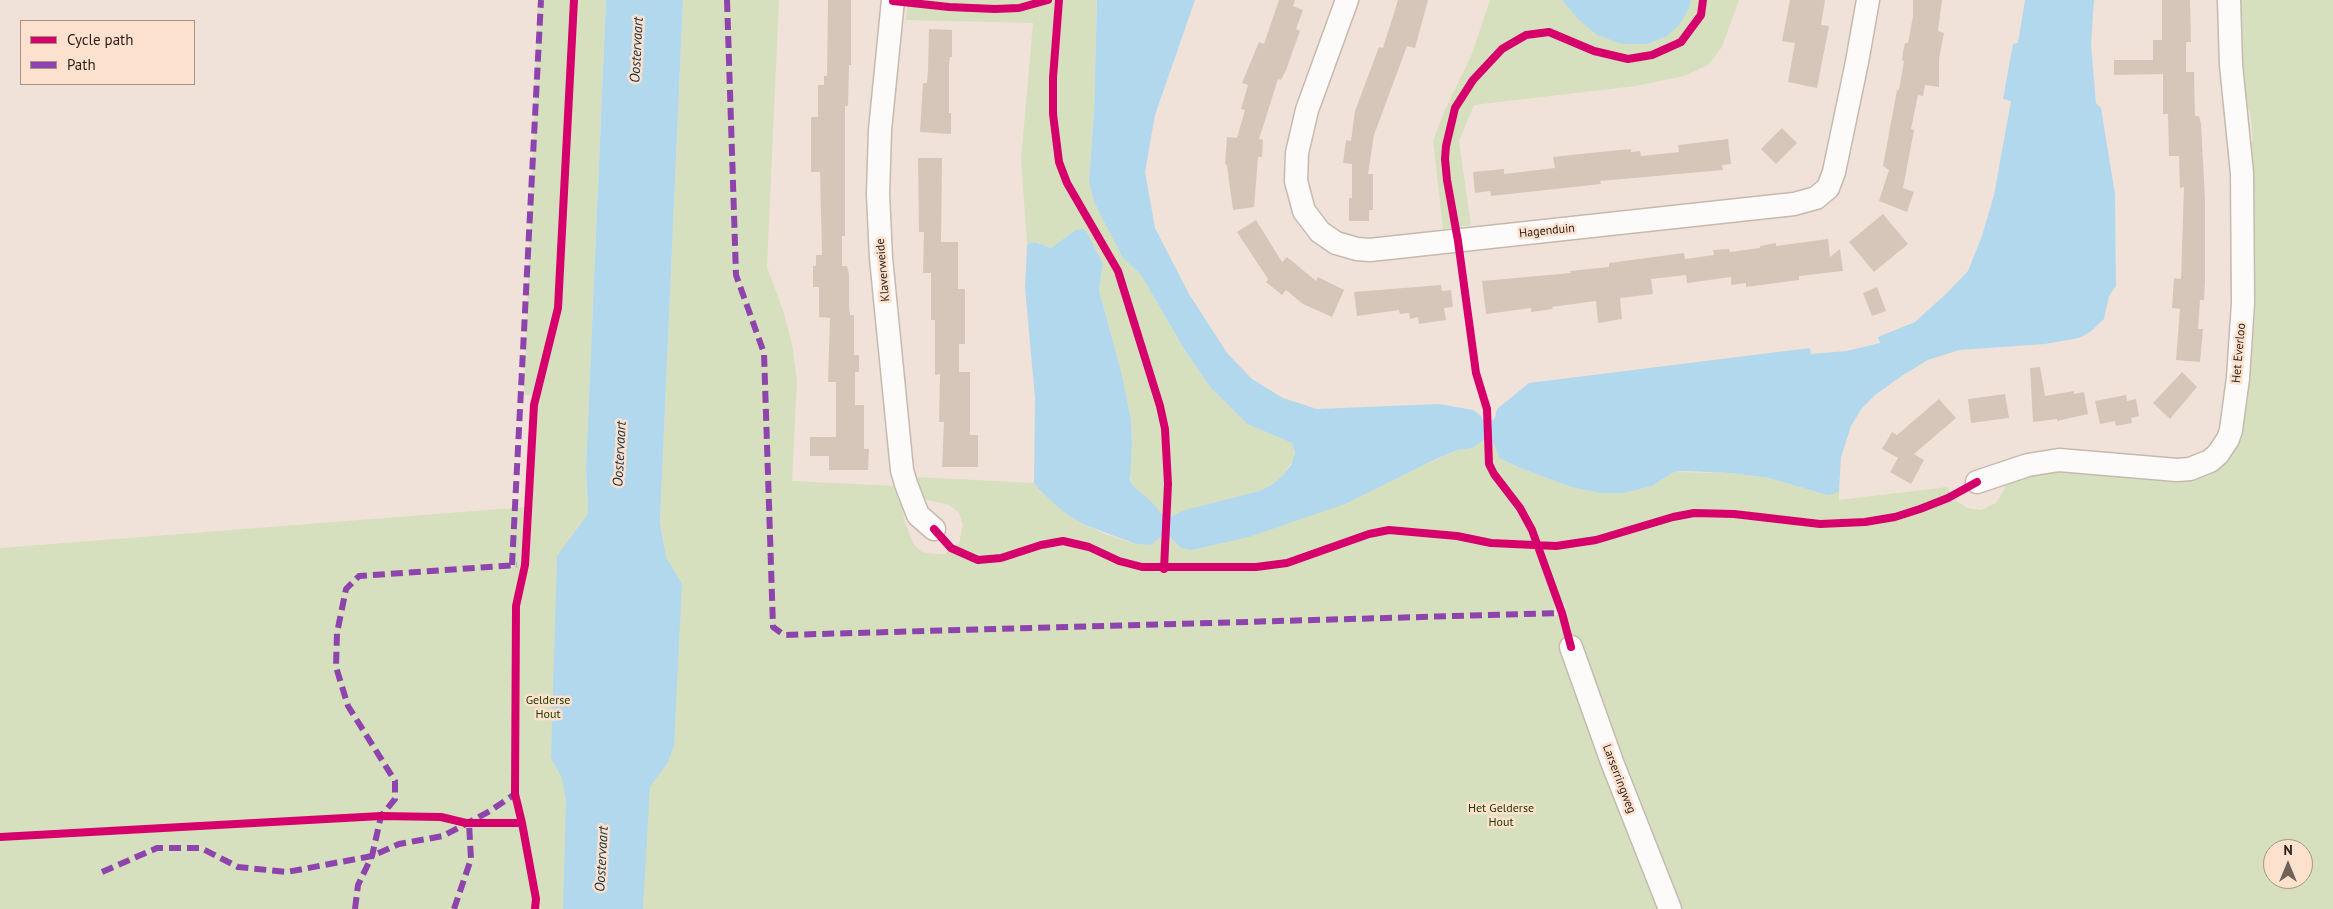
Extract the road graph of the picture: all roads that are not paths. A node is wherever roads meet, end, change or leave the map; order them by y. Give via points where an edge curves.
1 (893, 0) edge
2 (1347, 0) edge
3 (1868, 0) edge
4 (2229, 0) edge
5 (1977, 482) dead end
6 (934, 529) dead end
7 (1572, 648) dead end
8 (1670, 909) edge

1 - 6 street, Klaverweide via 880,130 881,258 902,470 918,515
2 - 3 street, Hagenduin via 1307,110 1297,153 1296,180 1304,211 1320,232 1336,243 1357,250 1794,204 1816,198 1828,188 1834,172
4 - 5 street, Het Everloo via 2231,65 2242,173 2243,303 2238,378 2228,439 2210,461 2190,469 2059,460 2028,465
7 - 8 street, Larserringweg via 1612,762

